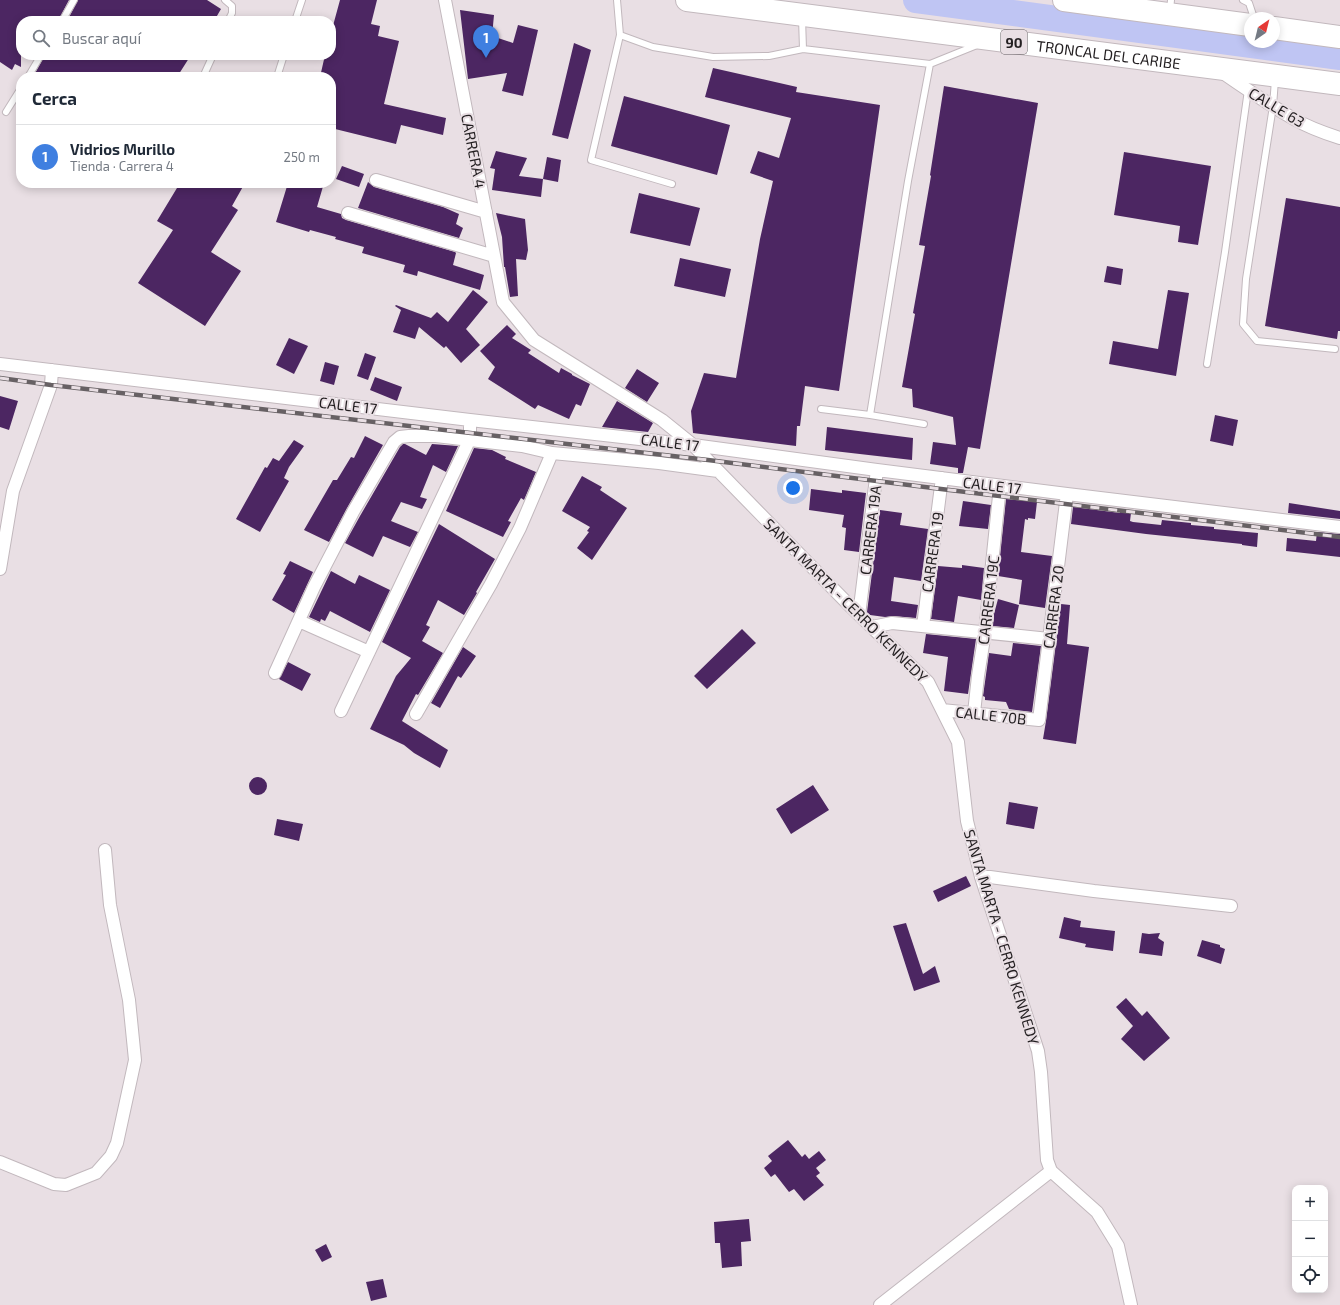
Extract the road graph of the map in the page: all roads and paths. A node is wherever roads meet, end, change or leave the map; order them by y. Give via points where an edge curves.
1 (74, 0) edge
2 (225, 0) edge
3 (302, 0) edge
4 (445, 0) edge
5 (617, 0) edge
6 (687, 0) edge
7 (1064, 0) edge
8 (1243, 0) edge
9 (1156, 6) edge
10 (1252, 12) edge
11 (802, 15) junction
12 (65, 16) edge
13 (230, 16) edge
14 (297, 16) edge
15 (1244, 24) edge
16 (1280, 29) edge
17 (620, 35) junction
18 (1340, 37) edge
19 (991, 39) junction
20 (803, 48) junction
21 (38, 60) edge
22 (211, 60) edge
23 (282, 60) edge
24 (930, 64) junction
25 (1218, 69) junction
26 (31, 72) edge
27 (205, 72) edge
28 (279, 72) edge
29 (1276, 76) junction
30 (1340, 84) edge
31 (1248, 90) junction
32 (16, 96) edge
33 (1273, 106) junction
34 (6, 112) dead end
35 (1340, 138) edge
36 (376, 180) dead end
37 (672, 184) dead end
38 (486, 212) junction
39 (348, 213) dead end
40 (494, 256) junction
41 (503, 302) joint
42 (1335, 349) dead end
43 (0, 364) edge
44 (1207, 364) dead end
45 (52, 370) junction
46 (821, 409) dead end
47 (870, 415) junction
48 (470, 420) junction
49 (924, 424) dead end
50 (468, 440) junction
51 (693, 445) junction
52 (552, 453) junction
53 (877, 470) junction
54 (718, 471) junction
55 (942, 478) junction
56 (1000, 486) junction
57 (1067, 494) junction
58 (1340, 527) edge
59 (0, 569) edge
60 (859, 615) junction
61 (298, 621) junction
62 (923, 626) junction
63 (872, 627) junction
64 (985, 632) junction
65 (1049, 639) junction
66 (369, 652) junction
67 (275, 673) dead end
68 (942, 710) junction
69 (341, 711) dead end
70 (974, 713) junction
71 (416, 714) dead end
72 (1039, 720) joint
73 (105, 850) dead end
74 (981, 877) junction
75 (1231, 906) dead end
76 (0, 1162) edge
77 (1051, 1172) junction
78 (880, 1305) edge
79 (1131, 1305) edge

1 - 12 lane
2 - 13 lane via 232,6
3 - 14 lane
4 - 38 street, CARRERA 4
5 - 17 lane
6 - 11 highway, TRONCAL DEL CARIBE / 90
7 - 9 highway
8 - 10 lane via 1249,3
9 - 15 highway
11 - 19 highway, TRONCAL DEL CARIBE / 90
11 - 20 lane
16 - 18 highway
17 - 20 lane via 653,47 713,57 769,56
17 - 37 lane via 591,160
19 - 24 lane
19 - 25 highway, TRONCAL DEL CARIBE / 90
20 - 24 lane
21 - 26 lane
22 - 27 lane
23 - 28 lane
24 - 47 lane
25 - 29 highway, TRONCAL DEL CARIBE / 90
25 - 31 street, CALLE 63
29 - 30 highway, TRONCAL DEL CARIBE / 90
29 - 33 lane
31 - 33 street, CALLE 63
31 - 44 lane
32 - 34 lane
33 - 35 street, CALLE 63 via 1294,120
33 - 42 lane via 1246,279 1243,324 1257,340
36 - 38 street
38 - 40 street, CARRERA 4
39 - 40 street
40 - 41 street, CARRERA 4
41 - 51 street, SANTA MARTA - CERRO KENNEDY via 534,340 662,420
43 - 45 street, CALLE 17
45 - 48 street, CALLE 17
45 - 59 street via 51,385 13,491
46 - 47 lane
47 - 49 lane
48 - 50 street
48 - 51 street, CALLE 17
50 - 52 street via 522,446
50 - 61 street via 409,436 400,437 394,442 353,512
50 - 66 street via 468,445
51 - 53 street, CALLE 17
51 - 54 street, SANTA MARTA - CERRO KENNEDY
52 - 54 street
52 - 71 street via 520,528 491,584
53 - 55 street, CALLE 17
53 - 60 street, CARRERA 19A
54 - 60 street, SANTA MARTA - CERRO KENNEDY
55 - 56 street, CALLE 17
55 - 62 street, CARRERA 19
56 - 57 street, CALLE 17
56 - 64 street, CARRERA 19C
57 - 58 street, CALLE 17
57 - 65 street, CARRERA 20
60 - 63 street, SANTA MARTA - CERRO KENNEDY
61 - 66 street
61 - 67 street
62 - 63 street via 892,624
62 - 64 street
63 - 68 street, SANTA MARTA - CERRO KENNEDY via 928,682
64 - 65 street
64 - 70 street, CARRERA 19C
65 - 72 street, CARRERA 20
66 - 69 street
68 - 70 street, CALLE 70B
68 - 74 street, SANTA MARTA - CERRO KENNEDY via 958,742 967,821
70 - 72 street, CALLE 70B
73 - 76 street via 110,905 129,1000 135,1060 117,1143 96,1173 66,1185 54,1184
74 - 75 street via 990,876 1094,891
74 - 77 street, SANTA MARTA - CERRO KENNEDY via 1038,1052 1042,1072 1047,1160
77 - 78 street
77 - 79 street via 1097,1212 1118,1246

